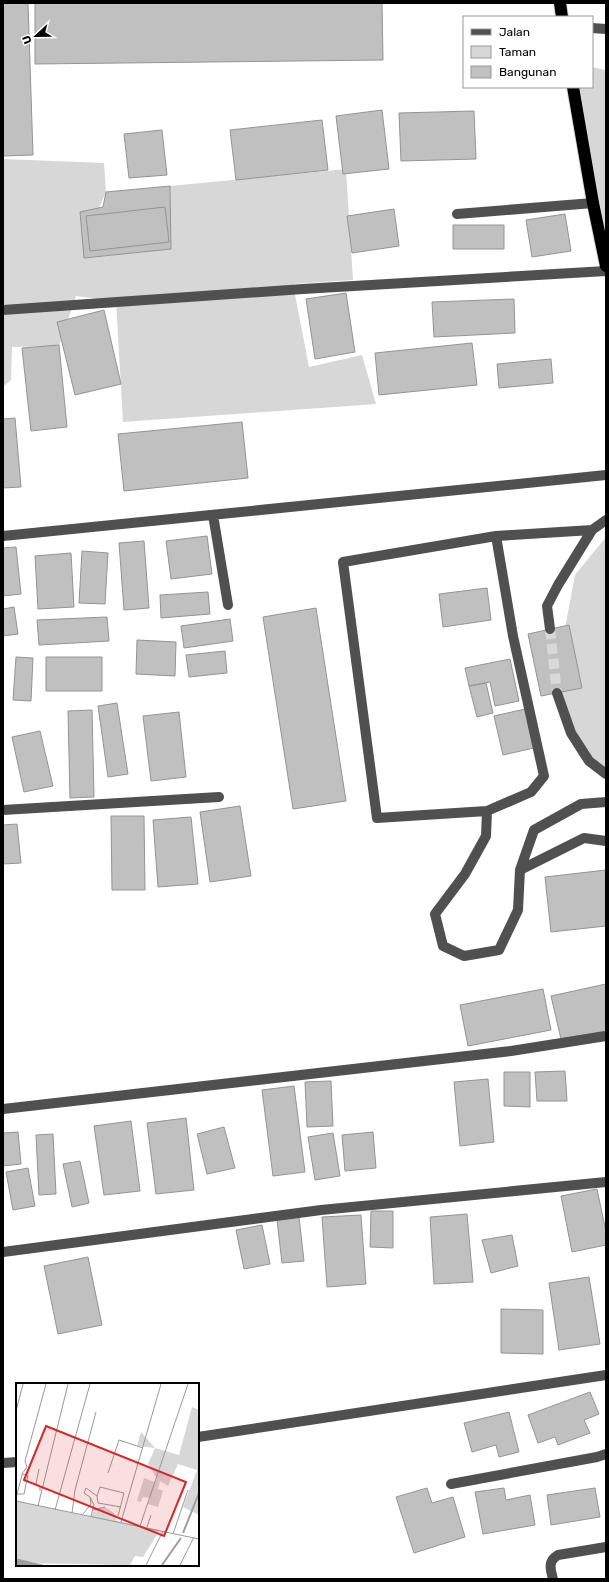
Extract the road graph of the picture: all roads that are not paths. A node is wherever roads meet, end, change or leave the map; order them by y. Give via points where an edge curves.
1 (560, 3) edge
2 (562, 16) edge
3 (593, 28) edge
4 (606, 29) edge
5 (573, 88) edge
6 (593, 203) junction
7 (457, 214) dead end
8 (606, 266) edge
9 (606, 271) edge
10 (3, 310) edge
11 (606, 475) edge
12 (213, 515) junction
13 (606, 520) edge
14 (592, 530) junction
15 (3, 536) edge
16 (496, 536) junction
17 (228, 605) dead end
18 (550, 630) tunnel mouth
19 (557, 693) tunnel mouth
20 (606, 774) edge
21 (219, 797) dead end
22 (606, 802) edge
23 (3, 810) edge
24 (487, 811) junction
25 (606, 841) edge
26 (520, 870) junction
27 (606, 1036) edge
28 (3, 1109) edge
29 (606, 1182) edge
30 (3, 1252) edge
31 (606, 1375) edge
32 (199, 1437) edge
33 (606, 1454) edge
34 (16, 1462) edge
35 (3, 1463) edge
36 (451, 1484) dead end
37 (606, 1547) edge
38 (552, 1579) edge

1 - 2 highway
3 - 4 street
5 - 6 highway
6 - 7 street
6 - 8 highway
9 - 10 street
11 - 12 street
12 - 15 street
12 - 17 street
13 - 14 street
14 - 16 street
14 - 18 street via 547,606
16 - 24 street via 513,636 544,776 531,792
16 - 24 street via 344,562 377,818
19 - 20 street via 571,733 589,761
21 - 23 street
22 - 26 street via 581,804 534,830
24 - 26 street via 486,836 465,874 435,914 443,946 464,956 499,950 518,910
25 - 26 street via 584,838
27 - 28 street via 511,1051
29 - 30 street via 321,1210
31 - 32 street
33 - 36 street via 597,1458
34 - 35 street
37 - 38 street via 558,1555 550,1564

